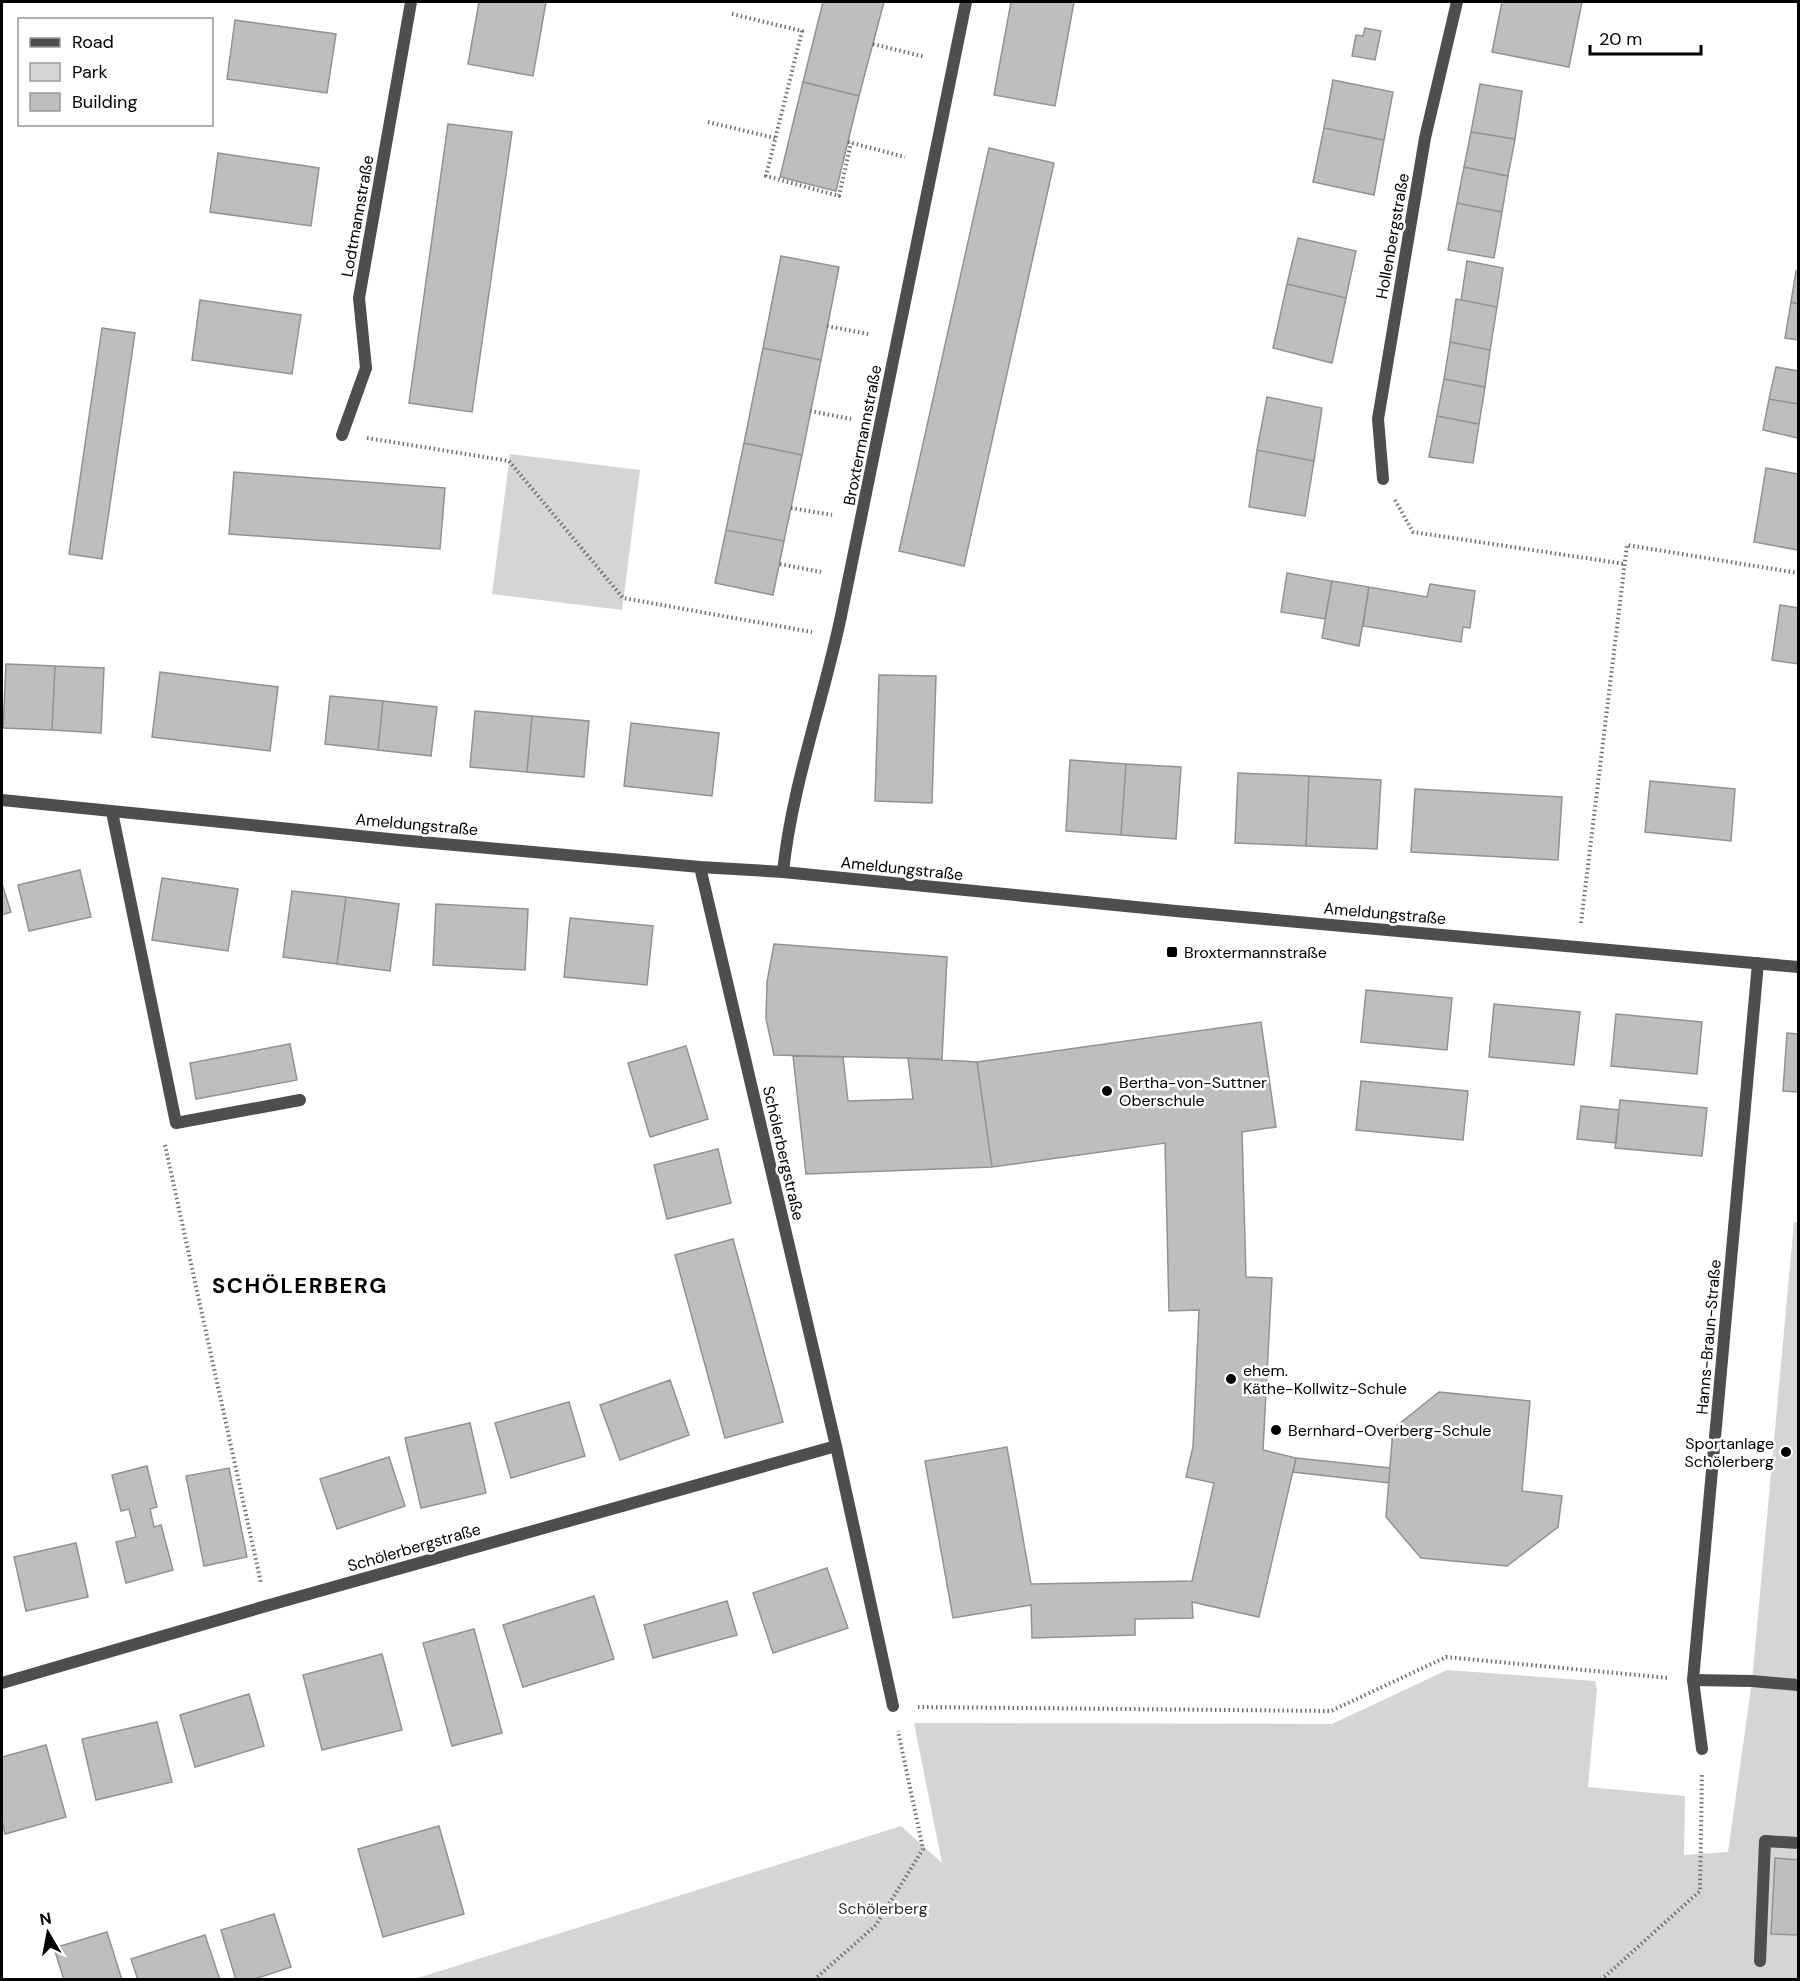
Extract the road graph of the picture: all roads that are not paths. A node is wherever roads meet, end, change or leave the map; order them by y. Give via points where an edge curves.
1 (411, 2) edge
2 (966, 2) edge
3 (1457, 2) edge
4 (342, 435) road end
5 (1383, 479) road end
6 (2, 800) edge
7 (112, 812) junction
8 (700, 867) junction
9 (783, 872) junction
10 (1758, 963) junction
11 (1798, 966) edge
12 (300, 1100) dead end
13 (836, 1446) junction
14 (1693, 1680) junction
15 (2, 1683) edge
16 (1798, 1685) edge
17 (893, 1706) road end
18 (1702, 1749) road end
19 (1798, 1843) edge
20 (1760, 1961) dead end

1 - 4 street, Lodtmannstraße via 359,298 366,368
2 - 9 street, Broxtermannstraße via 882,423 837,636 804,757
3 - 5 street, Hollenbergstraße via 1425,138 1378,419
6 - 7 street, Ameldungstraße
7 - 8 street, Ameldungstraße
7 - 12 street via 176,1124
8 - 9 street, Ameldungstraße
8 - 13 street, Schölerbergstraße
9 - 10 street, Ameldungstraße
10 - 11 street, Ameldungstraße
10 - 14 street, Hanns-Braun-Straße
13 - 15 street, Schölerbergstraße
13 - 17 street, Schölerbergstraße
14 - 16 street
14 - 18 street, Hanns-Braun-Straße
19 - 20 street via 1765,1841

